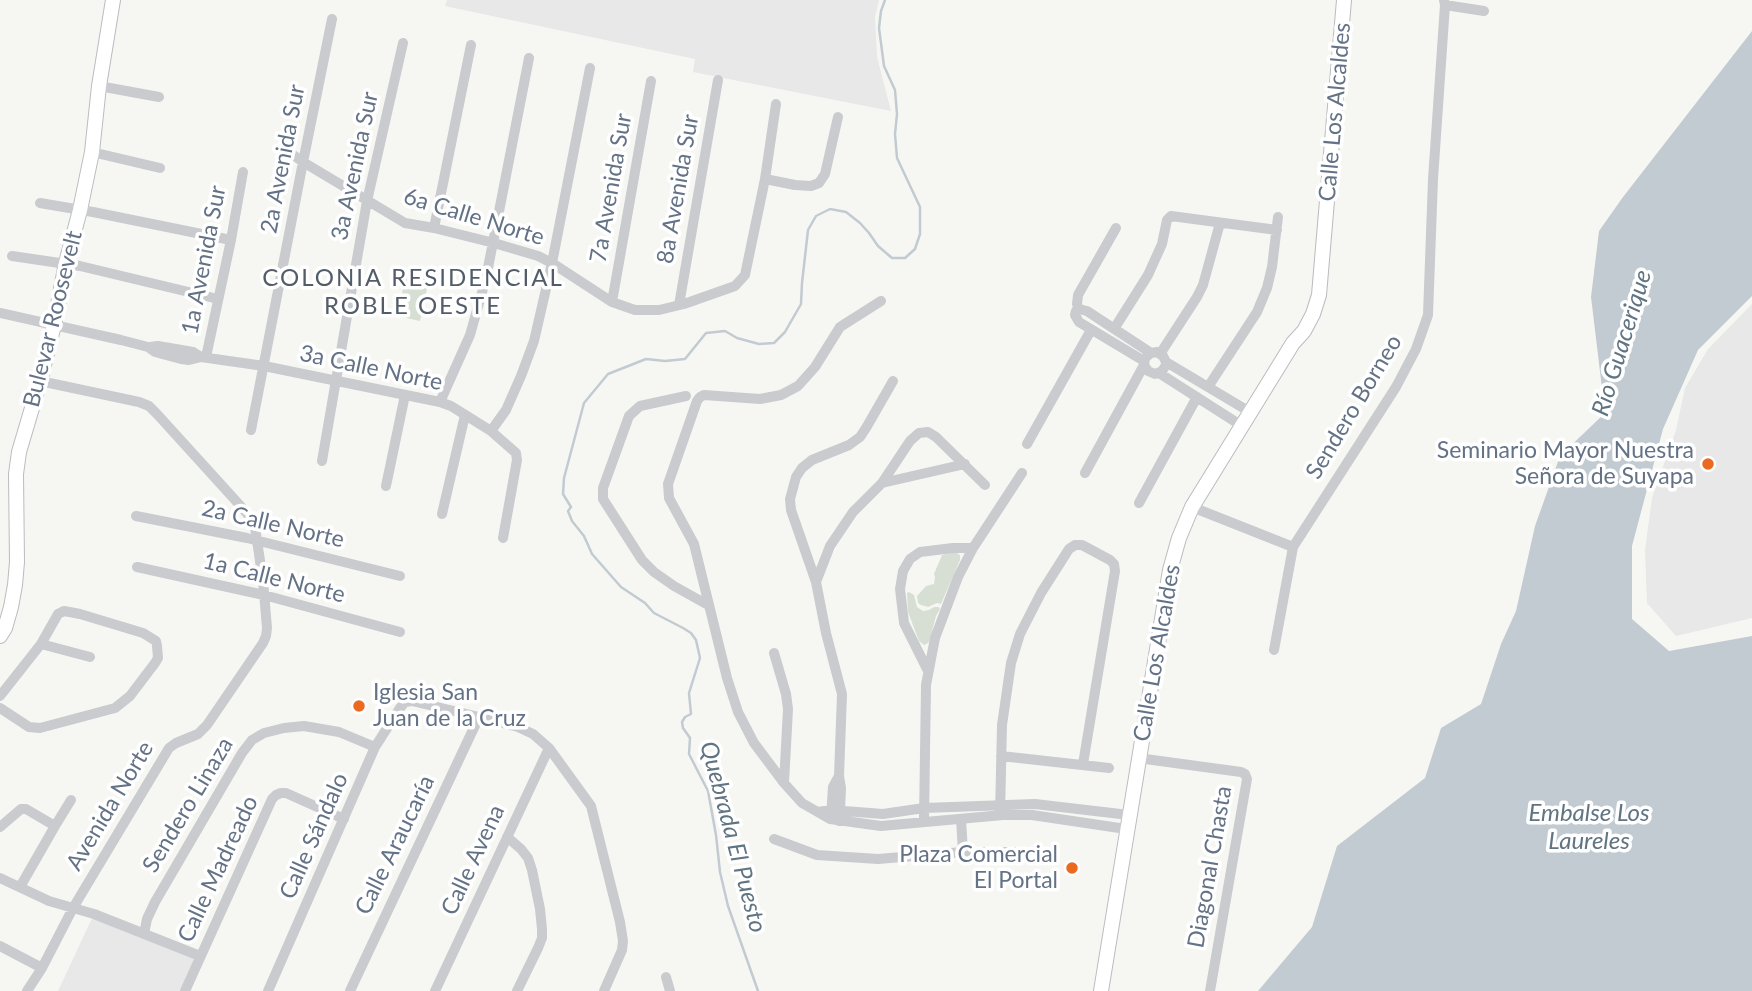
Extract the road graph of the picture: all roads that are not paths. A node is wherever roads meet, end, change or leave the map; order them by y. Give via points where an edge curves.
1 (113, 0) edge
2 (1337, 0) edge
3 (1344, 0) edge
4 (1444, 3) edge
5 (1484, 11) dead end
6 (332, 19) dead end
7 (403, 43) dead end
8 (471, 46) dead end
9 (529, 58) dead end
10 (590, 68) dead end
11 (718, 80) dead end
12 (651, 81) dead end
13 (99, 86) junction
14 (159, 97) dead end
15 (776, 104) dead end
16 (838, 117) dead end
17 (285, 149) dead end
18 (92, 152) junction
19 (303, 162) junction
20 (160, 168) dead end
21 (243, 172) dead end
22 (765, 179) junction
23 (367, 201) junction
24 (40, 203) dead end
25 (80, 210) junction
26 (1278, 216) dead end
27 (1220, 223) junction
28 (434, 228) junction
29 (1116, 228) dead end
30 (1277, 230) junction
31 (231, 240) junction
32 (494, 243) junction
33 (12, 256) dead end
34 (66, 263) junction
35 (552, 263) junction
36 (218, 299) junction
37 (881, 301) dead end
38 (612, 302) junction
39 (679, 305) junction
40 (1079, 309) junction
41 (0, 313) edge
42 (54, 325) junction
43 (1114, 329) junction
44 (1091, 330) junction
45 (1293, 343) junction
46 (204, 357) junction
47 (1153, 359) junction
48 (264, 366) junction
49 (1159, 373) junction
50 (40, 381) junction
51 (337, 381) junction
52 (893, 381) dead end
53 (1208, 387) junction
54 (405, 395) junction
55 (686, 397) dead end
56 (1197, 397) junction
57 (440, 402) junction
58 (1250, 412) junction
59 (464, 415) junction
60 (1242, 426) junction
61 (251, 430) dead end
62 (491, 431) junction
63 (1027, 444) dead end
64 (322, 461) dead end
65 (965, 464) junction
66 (1085, 473) dead end
67 (1022, 474) dead end
68 (881, 484) junction
69 (985, 485) dead end
70 (386, 486) dead end
71 (1139, 503) dead end
72 (1192, 507) junction
73 (442, 514) dead end
74 (136, 516) dead end
75 (503, 538) dead end
76 (256, 541) junction
77 (1293, 547) junction
78 (973, 548) junction
79 (137, 567) dead end
80 (400, 576) dead end
81 (816, 582) junction
82 (264, 595) junction
83 (708, 605) junction
84 (400, 632) dead end
85 (0, 636) edge
86 (41, 644) junction
87 (1274, 650) dead end
88 (774, 653) dead end
89 (90, 657) dead end
90 (928, 671) junction
91 (0, 696) edge
92 (0, 708) edge
93 (480, 717) junction
94 (375, 747) junction
95 (549, 748) junction
96 (1001, 755) junction
97 (1138, 758) junction
98 (1083, 764) junction
99 (1109, 768) dead end
100 (784, 783) junction
101 (71, 800) dead end
102 (924, 808) junction
103 (999, 809) junction
104 (835, 815) junction
105 (344, 819) junction
106 (961, 819) junction
107 (924, 821) junction
108 (1128, 822) junction
109 (55, 826) junction
110 (0, 827) edge
111 (507, 837) junction
112 (774, 839) dead end
113 (963, 852) junction
114 (1021, 852) dead end
115 (0, 878) edge
116 (20, 887) junction
117 (72, 911) junction
118 (144, 934) junction
119 (0, 946) edge
120 (200, 956) junction
121 (42, 968) junction
122 (666, 977) dead end
123 (27, 991) edge
124 (186, 991) edge
125 (268, 991) edge
126 (349, 991) edge
127 (435, 991) edge
128 (517, 991) edge
129 (604, 991) edge
130 (670, 991) edge
131 (1101, 991) edge
132 (1210, 991) edge

1 - 13 main road, Bulevar Roosevelt
2 - 45 main road, Calle Los Alcaldes via 1310,294
3 - 45 main road, Calle Los Alcaldes via 1321,288 1313,314
4 - 5 street, Sendero Borneo
4 - 77 street, Sendero Borneo via 1428,315 1396,387
6 - 19 street, 2a Avenida Sur
7 - 23 street, 3a Avenida Sur
8 - 28 street
9 - 32 street
10 - 35 street
11 - 39 street, 8a Avenida Sur
12 - 38 street, 7a Avenida Sur
13 - 14 street
13 - 18 main road, Bulevar Roosevelt
15 - 22 street
16 - 22 street via 819,183 795,185
17 - 19 street, 6a Calle Norte
18 - 20 street
18 - 25 main road, Bulevar Roosevelt
19 - 23 street, 6a Calle Norte
19 - 48 street, 2a Avenida Sur
21 - 31 street, 1a Avenida Sur
22 - 39 street, 6a Calle Norte via 745,275 735,286
23 - 28 street, 6a Calle Norte via 405,223
23 - 51 street, 3a Avenida Sur
24 - 25 street
25 - 31 street
25 - 34 main road, Bulevar Roosevelt
26 - 30 street
27 - 30 street
27 - 43 street via 1171,216 1167,220 1148,275
27 - 47 street via 1197,297
28 - 32 street, 6a Calle Norte
29 - 40 street via 1078,295
30 - 53 street via 1267,288 1257,312
31 - 36 street, 1a Avenida Sur
32 - 35 street, 6a Calle Norte
32 - 57 street via 470,335
33 - 34 street
34 - 36 street
34 - 42 main road, Bulevar Roosevelt
35 - 38 street, 6a Calle Norte
35 - 62 street via 534,341 506,410
36 - 46 street, 1a Avenida Sur
37 - 83 street via 840,327 815,368 781,396 704,395 698,401 667,491 694,544
38 - 39 street, 6a Calle Norte via 635,310
40 - 43 street
40 - 44 street via 1076,318
41 - 42 street, 3a Calle Norte
42 - 46 street, 3a Calle Norte
42 - 50 main road, Bulevar Roosevelt
43 - 47 street
44 - 47 street
44 - 63 street
45 - 58 main road, Calle Los Alcaldes
46 - 48 street, 3a Calle Norte
47 - 49 street via 1164,369
47 - 49 street via 1146,369
47 - 53 street
47 - 66 street
48 - 51 street, 3a Calle Norte
48 - 61 street, 2a Avenida Sur
49 - 56 street
50 - 76 street, Avenida Norte via 149,406 250,517
50 - 85 main road, Bulevar Roosevelt via 19,452 15,585
51 - 54 street, 3a Calle Norte
51 - 64 street, 3a Avenida Sur
52 - 81 street via 860,437 812,460 796,477 791,510
53 - 58 street
54 - 57 street, 3a Calle Norte
54 - 70 street
55 - 83 street via 639,406 629,416 603,499 642,560
56 - 60 street
56 - 71 street
57 - 59 street, 3a Calle Norte
58 - 60 main road, Calle Los Alcaldes
59 - 62 street, 3a Calle Norte
59 - 73 street
60 - 72 main road, Calle Los Alcaldes
62 - 75 street, 3a Calle Norte via 516,453 517,460
65 - 68 street
65 - 68 street via 936,436 919,433
65 - 69 street
67 - 78 street
68 - 81 street via 853,512 830,546
72 - 77 street
72 - 97 main road, Calle Los Alcaldes via 1170,570
74 - 76 street, 2a Calle Norte
76 - 80 street, 2a Calle Norte
76 - 82 street, Avenida Norte
77 - 87 street
78 - 90 street via 943,616
78 - 90 street via 920,552 903,571 904,623
79 - 82 street, 1a Calle Norte
81 - 104 street via 842,694 841,788
82 - 84 street, 1a Calle Norte
82 - 117 street, Avenida Norte via 267,628 263,643 203,730 169,748
83 - 100 street via 738,712
86 - 89 street
86 - 91 street
86 - 92 street via 64,611 143,633 156,641 158,657 130,696 115,708 40,729
88 - 100 street via 788,709
90 - 102 street
93 - 94 street, Calle Sándalo via 405,702
93 - 95 street via 518,727
93 - 126 street, Calle Araucaría
94 - 105 street, Calle Sándalo
94 - 118 street, Sendero Linaza via 339,732 304,726 264,733 253,740 155,902
95 - 111 street, Calle Avena
95 - 129 street via 591,806 620,922 622,950
96 - 98 street
96 - 98 street via 1011,663 1020,634 1069,549 1082,545 1110,560 1115,571
96 - 103 street
97 - 108 main road, Calle Los Alcaldes
97 - 132 street, Diagonal Chasta via 1241,772 1247,779
98 - 99 street
100 - 104 street via 802,803
101 - 109 street
102 - 103 street
102 - 104 street
102 - 107 street
103 - 106 street
103 - 108 street via 1035,804
104 - 107 street via 881,825
105 - 120 street, Calle Madreado via 286,793 276,795
105 - 125 street, Calle Sándalo
106 - 107 street
106 - 113 street
108 - 131 main road, Calle Los Alcaldes
109 - 110 street via 21,809
109 - 116 street
111 - 127 street, Calle Avena
111 - 128 street via 528,858 542,929
112 - 113 street via 817,855 878,859
113 - 114 street
115 - 116 street
116 - 117 street
117 - 118 street via 94,914
117 - 121 street, Avenida Norte
118 - 120 street
119 - 121 street
120 - 124 street, Calle Madreado
121 - 123 street, Avenida Norte
122 - 130 street

